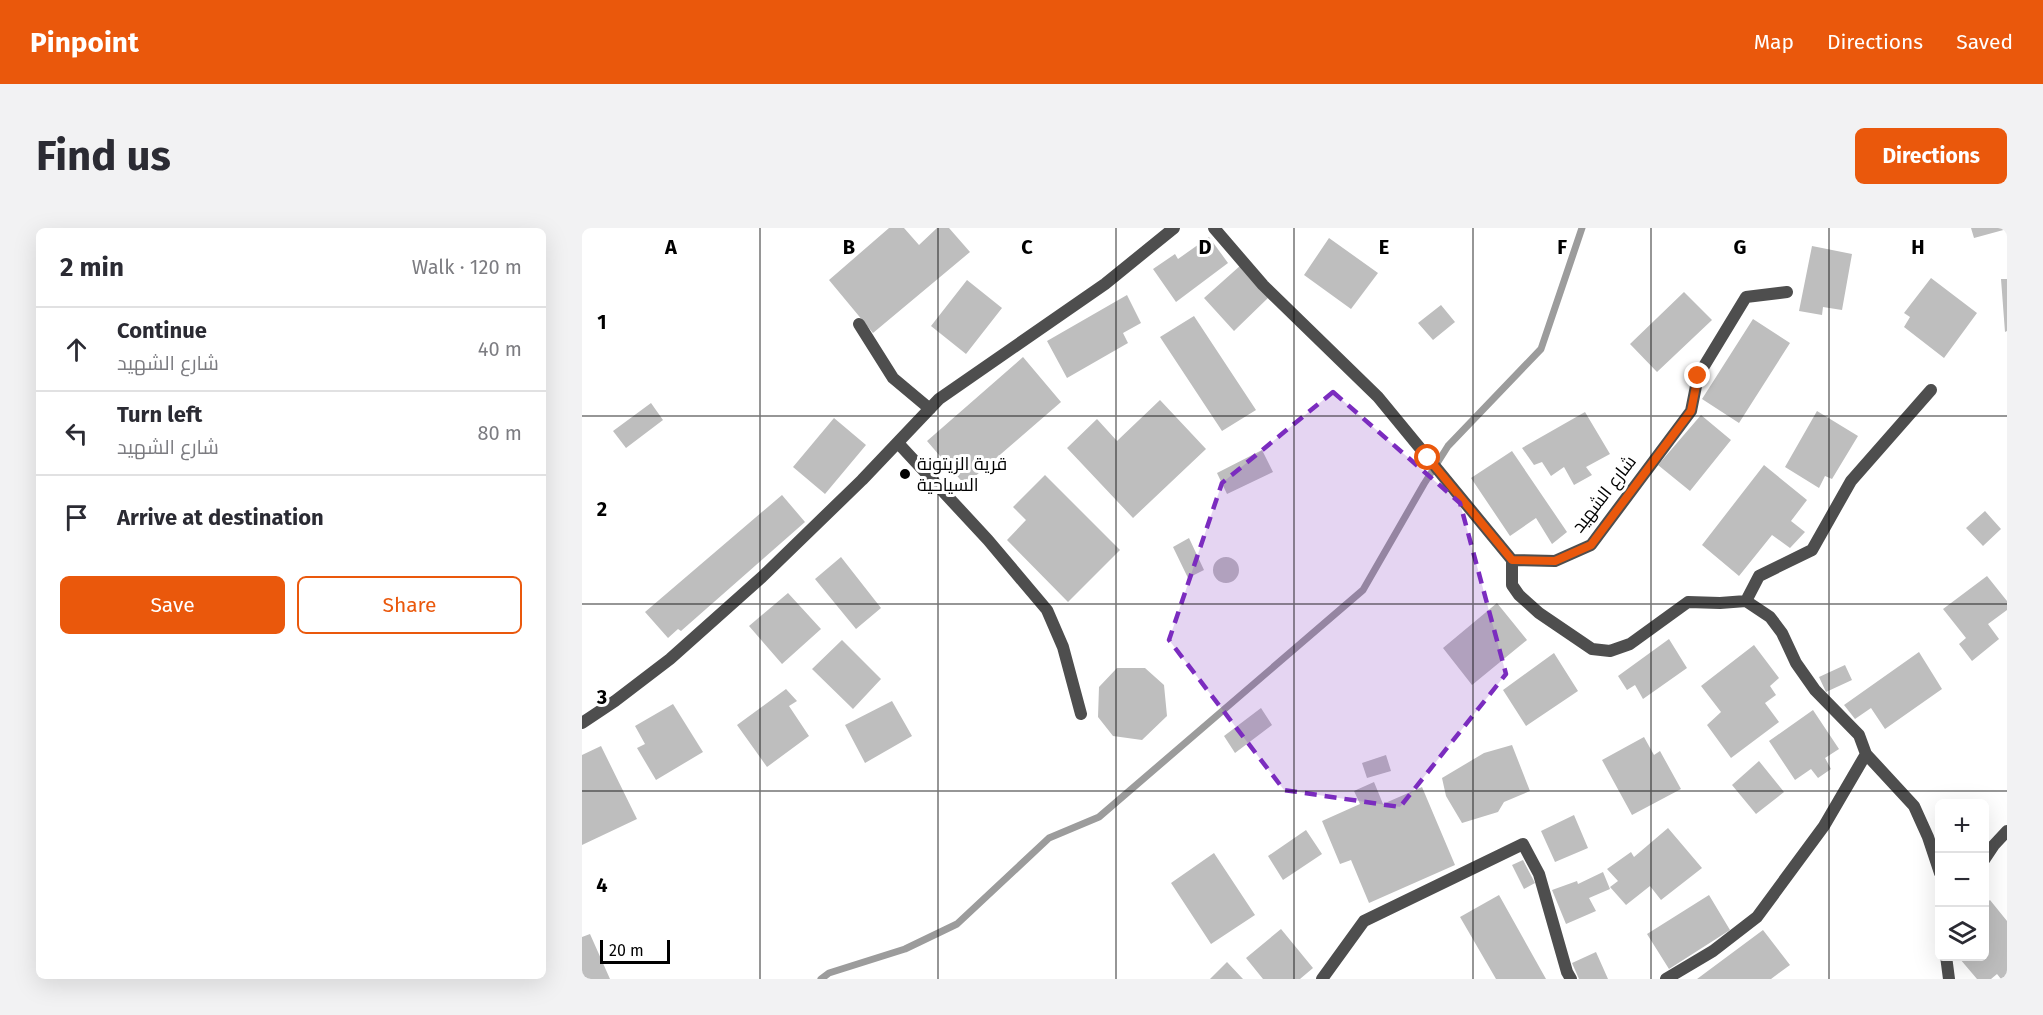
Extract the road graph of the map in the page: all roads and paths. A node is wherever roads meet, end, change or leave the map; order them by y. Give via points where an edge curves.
1 (1174, 228) edge
2 (1214, 228) edge
3 (1787, 292) dead end
4 (859, 324) dead end
5 (1931, 390) dead end
6 (930, 409) junction
7 (898, 443) junction
8 (1512, 560) junction
9 (1746, 601) junction
10 (1081, 714) dead end
11 (582, 723) edge
12 (1866, 754) junction
13 (2007, 831) edge
14 (1989, 853) edge
15 (1935, 858) edge
16 (1947, 961) edge
17 (1322, 979) edge
18 (1571, 979) edge
19 (1666, 979) edge
20 (1949, 979) edge

1 - 6 street via 1105,284
2 - 8 street via 1263,285 1377,397
3 - 8 street, شارع الشهيد via 1746,297 1698,376 1691,411 1591,545 1555,561
4 - 6 street via 893,378
5 - 9 street via 1851,481 1812,550 1759,576
6 - 7 street
7 - 10 street via 1047,610 1063,647
7 - 11 street via 762,578 670,659
8 - 9 street via 1512,585 1519,595 1592,649 1610,651 1630,644 1688,602
9 - 12 street via 1770,618 1782,633 1796,663 1815,690 1859,735
12 - 15 street via 1914,806
12 - 19 street via 1824,826 1757,917 1713,951
13 - 14 street
16 - 20 street
17 - 18 street via 1364,921 1523,844 1539,873

